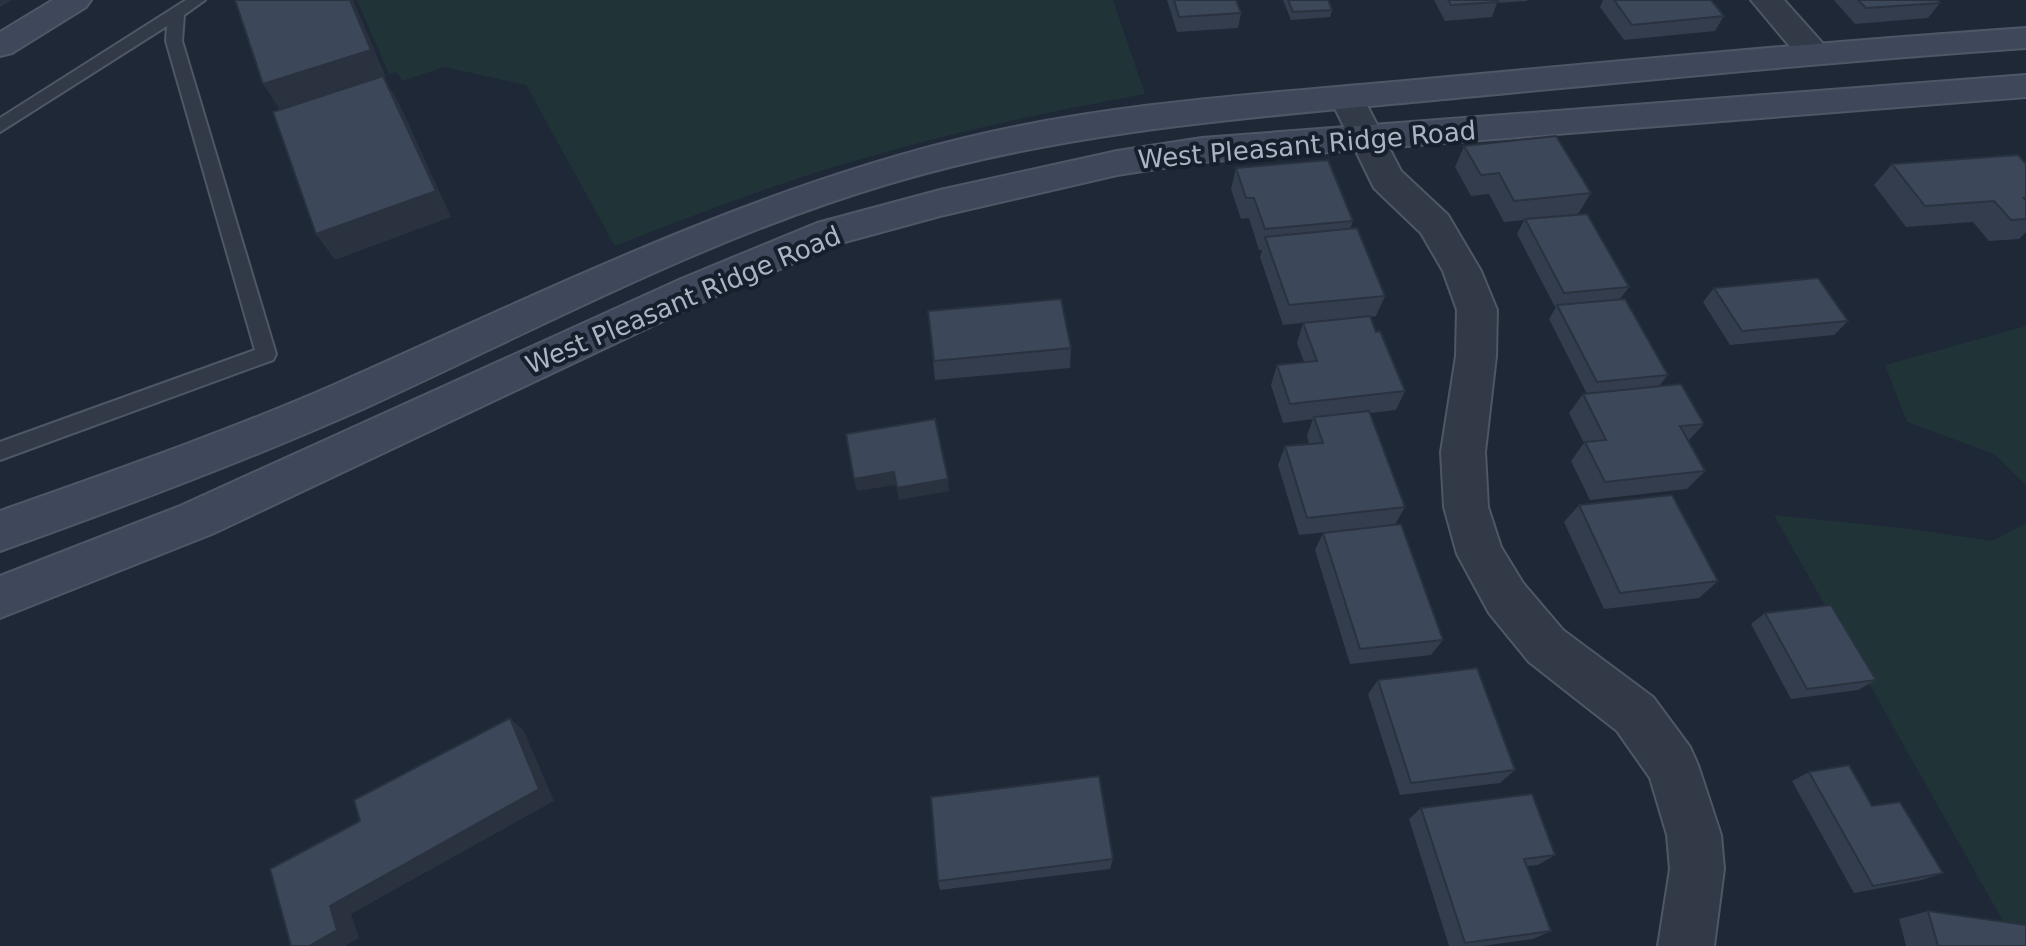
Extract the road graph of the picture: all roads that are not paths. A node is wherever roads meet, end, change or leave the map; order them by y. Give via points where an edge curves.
1 (75, 0) edge
2 (197, 0) edge
3 (1767, 0) edge
4 (176, 14) junction
5 (2026, 38) edge
6 (0, 46) edge
7 (1814, 54) junction
8 (2026, 86) edge
9 (1347, 98) junction
10 (0, 126) edge
11 (1366, 139) junction
12 (0, 451) edge
13 (0, 531) edge
14 (0, 597) edge
15 (1686, 945) edge

1 - 6 main road
2 - 4 lane
3 - 7 street
4 - 10 lane
4 - 12 lane via 174,41 266,354
5 - 7 main road, West Pleasant Ridge Road
7 - 9 main road, West Pleasant Ridge Road
8 - 11 main road, West Pleasant Ridge Road
9 - 11 street
9 - 13 main road, West Pleasant Ridge Road via 1076,127 962,151 843,186 702,236 258,435
11 - 14 main road, West Pleasant Ridge Road via 1202,150 1117,163 830,233 695,289 196,520
11 - 15 street via 1387,179 1435,224 1477,310 1463,452 1466,507 1480,554 1506,598 1546,646 1635,714 1672,765 1694,835 1697,869

